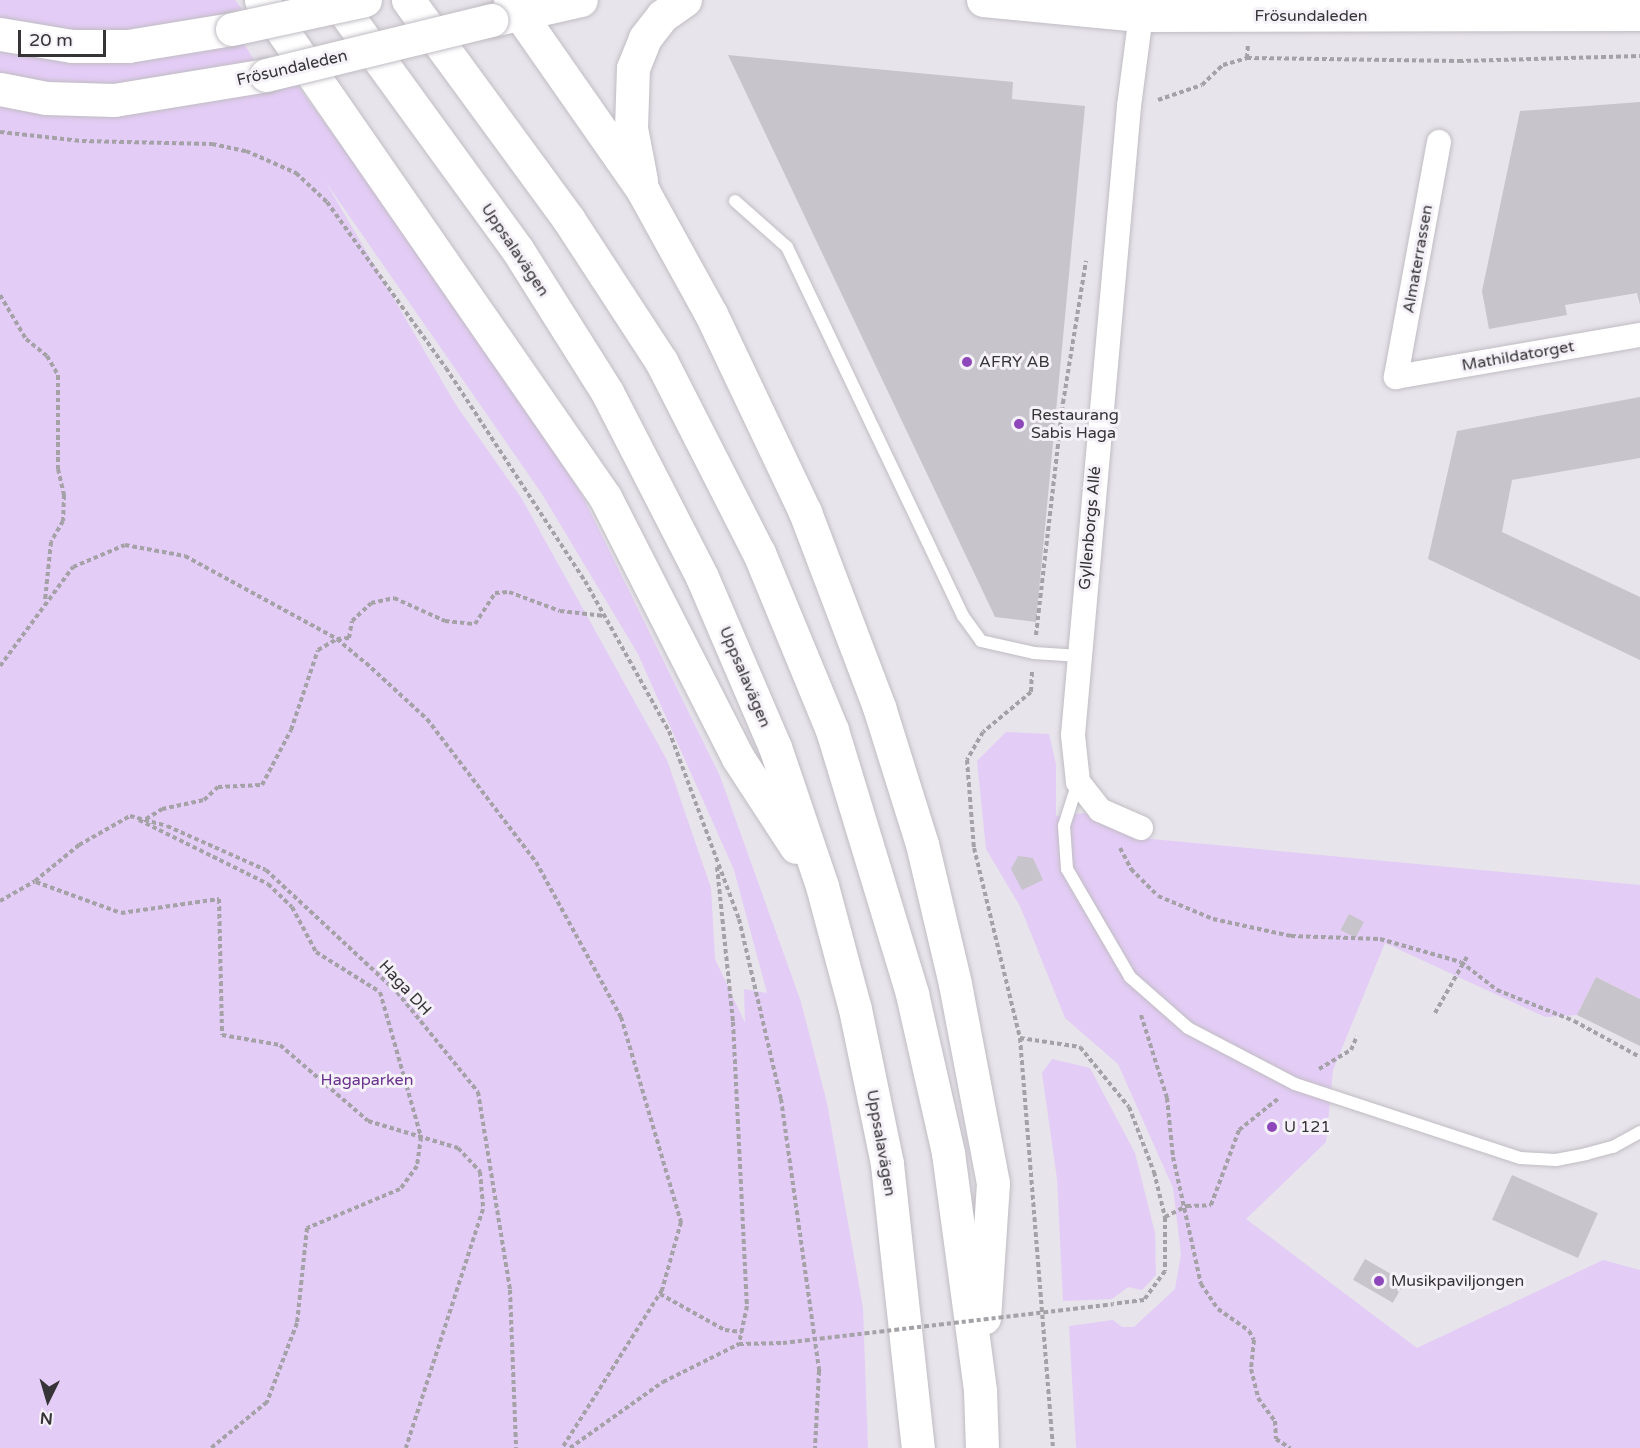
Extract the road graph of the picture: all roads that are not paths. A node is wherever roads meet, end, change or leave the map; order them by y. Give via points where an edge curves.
1 (261, 0) edge
2 (336, 0) edge
3 (365, 0) edge
4 (408, 0) edge
5 (581, 0) edge
6 (685, 0) edge
7 (983, 0) edge
8 (1141, 7) edge
9 (506, 11) edge
10 (1640, 14) edge
11 (0, 34) edge
12 (0, 90) edge
13 (1439, 142) dead end
14 (642, 191) junction
15 (735, 201) dead end
16 (1640, 335) edge
17 (1396, 377) joint
18 (1080, 656) junction
19 (1078, 782) junction
20 (1141, 828) dead end
21 (822, 886) junction
22 (1640, 1131) edge
23 (980, 1391) junction
24 (918, 1448) edge
25 (982, 1448) edge

1 - 21 main road via 605,497 738,758
2 - 21 main road, Uppsalavägen via 517,249 607,392 702,577 775,747
3 - 11 main road, bridge via 232,29 129,46 72,46
4 - 23 main road via 569,220 661,361 759,552 832,730 912,994 948,1153
5 - 9 main road, Frösundaleden
6 - 14 main road via 662,16 645,38 633,68 631,128
7 - 8 main road, Frösundaleden
8 - 10 main road, Frösundaleden
8 - 18 street, Gyllenborgs Allé
9 - 12 main road, Frösundaleden, bridge via 266,75 114,100 46,99
9 - 14 main road
13 - 17 street, Almaterrassen
14 - 23 main road via 711,314 805,512 879,707 922,844 993,1183
15 - 18 lane via 787,248 963,616 981,641 1034,653
16 - 17 street, Mathildatorget
18 - 19 street, Gyllenborgs Allé via 1073,735
19 - 20 street via 1100,810
19 - 22 lane via 1064,826 1067,869 1130,977 1188,1028 1295,1084 1520,1158 1556,1160 1586,1154 1613,1147
21 - 24 main road, Uppsalavägen via 855,1009 887,1164
23 - 25 main road

